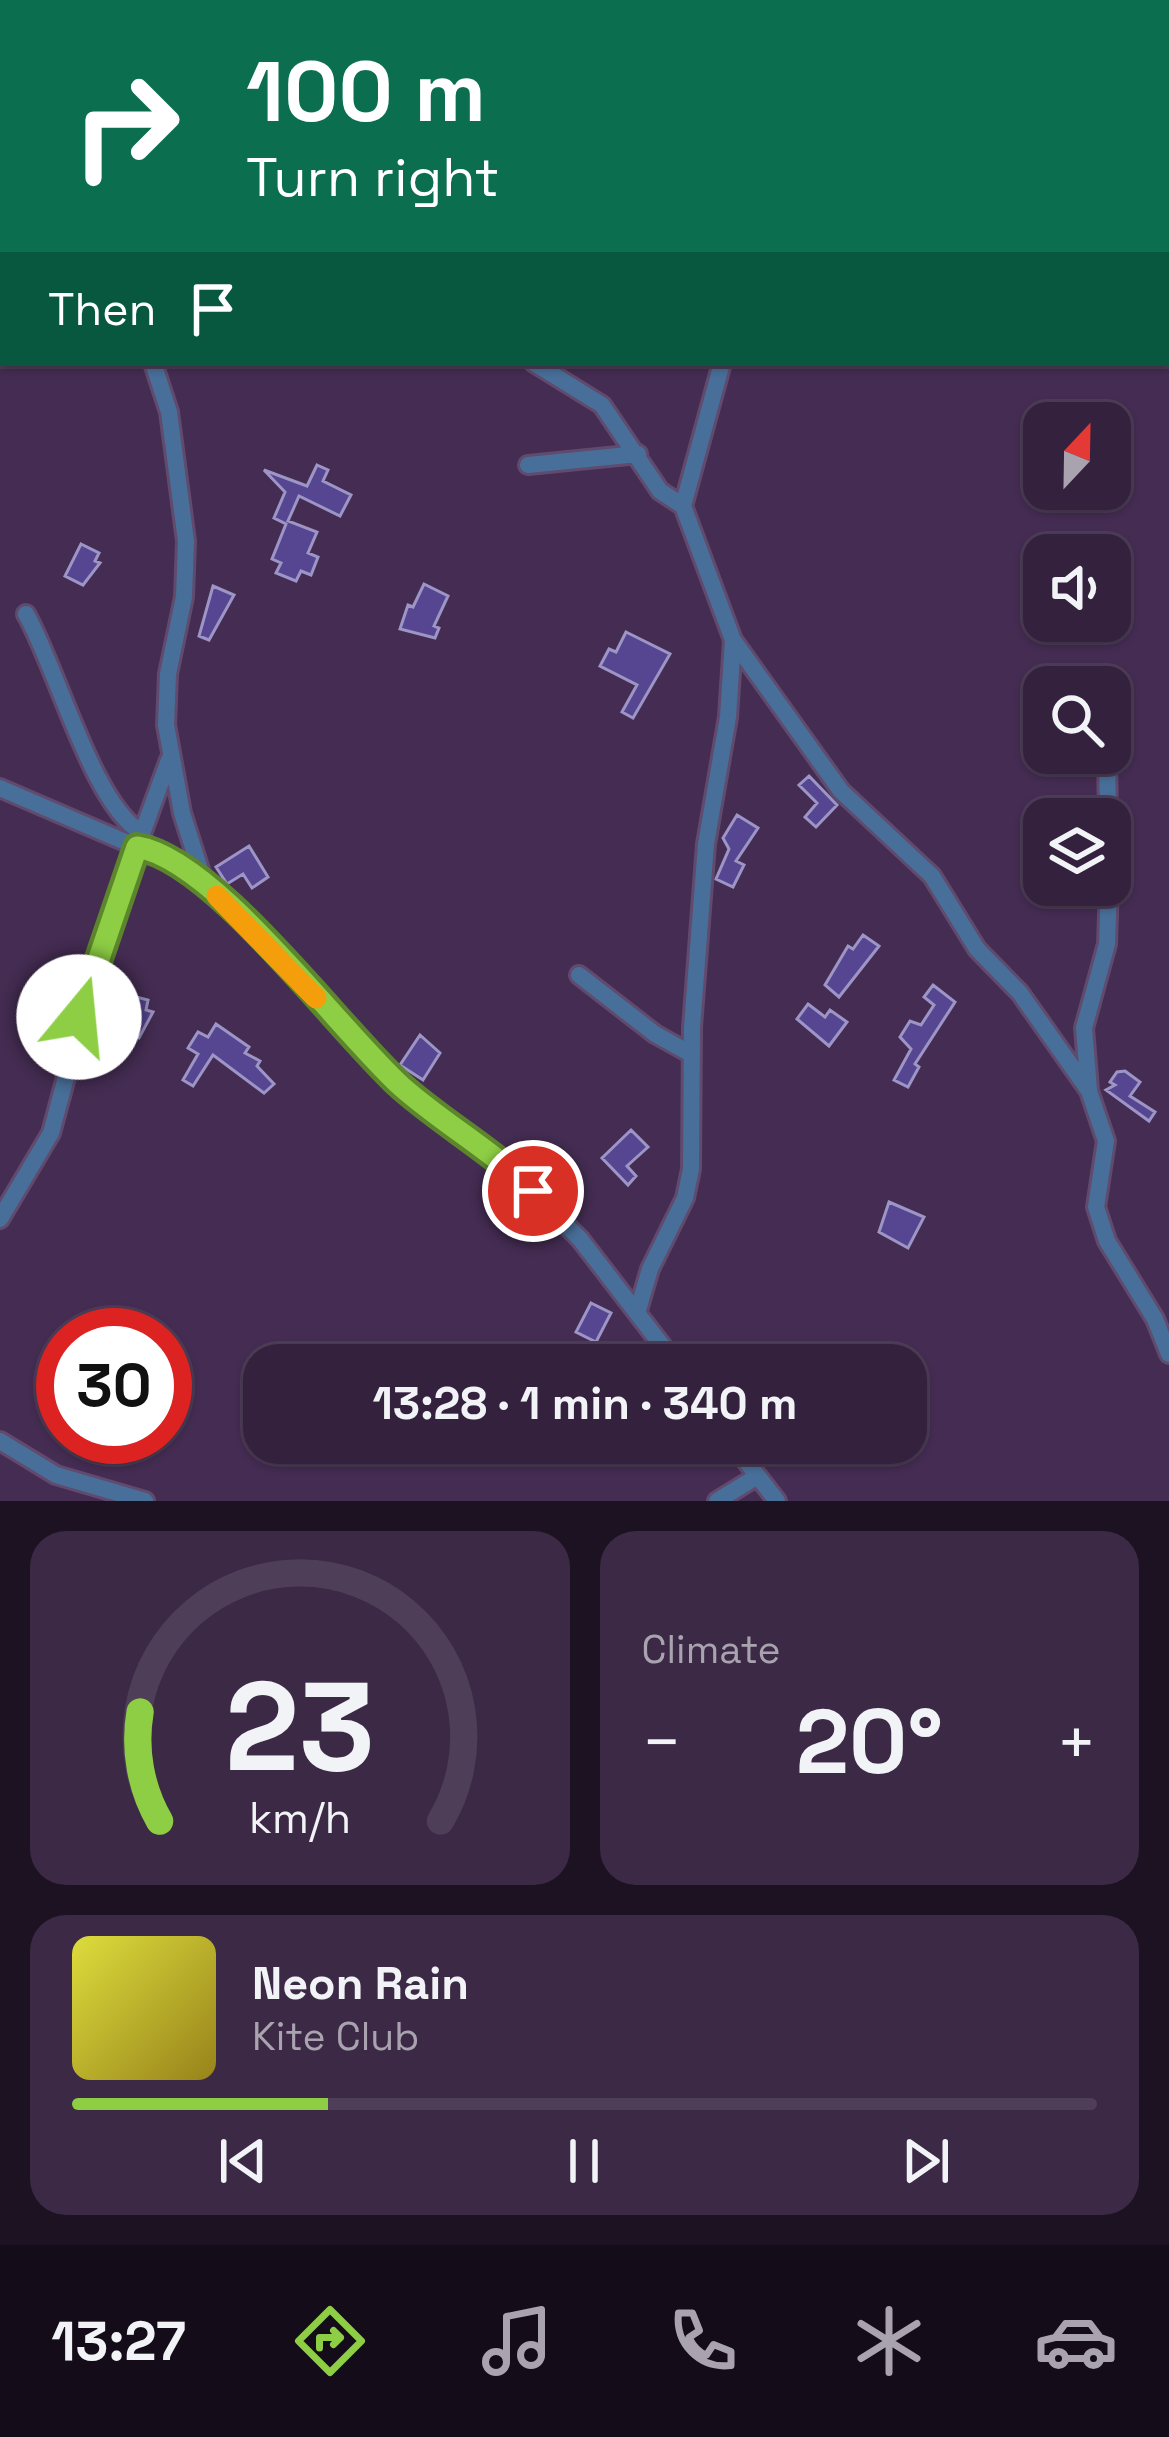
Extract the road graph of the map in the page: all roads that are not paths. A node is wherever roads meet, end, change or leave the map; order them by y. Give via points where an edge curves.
1 (154, 366) edge
2 (539, 366) edge
3 (721, 366) edge
4 (638, 454) junction
5 (529, 465) dead end
6 (683, 506) junction
7 (26, 614) dead end
8 (733, 640) junction
9 (170, 759) junction
10 (0, 788) edge
11 (139, 839) junction
12 (203, 879) junction
13 (1108, 906) edge
14 (579, 976) dead end
15 (691, 1054) junction
16 (1089, 1091) junction
17 (0, 1219) edge
18 (638, 1310) junction
19 (662, 1344) edge
20 (1169, 1354) edge
21 (0, 1441) edge
22 (746, 1464) edge
23 (755, 1477) junction
24 (145, 1501) edge
25 (717, 1501) edge
26 (777, 1501) edge

1 - 9 street via 170,412 186,541 168,674
2 - 4 street via 602,405
3 - 6 street
4 - 5 street
4 - 6 street via 661,490
6 - 8 street
7 - 11 street via 102,788
8 - 15 street via 711,797
8 - 16 street via 841,791 932,876 976,949 1020,993
9 - 11 street
9 - 12 street
10 - 11 street
11 - 12 street
11 - 17 street via 79,1017 51,1133
12 - 18 street via 398,1083 509,1168
13 - 16 street via 1107,944 1084,1028
14 - 15 street
15 - 18 street via 688,1184
16 - 20 street via 1106,1142 1096,1207
18 - 19 street
21 - 24 street via 56,1475
22 - 23 street
23 - 25 street
23 - 26 street

